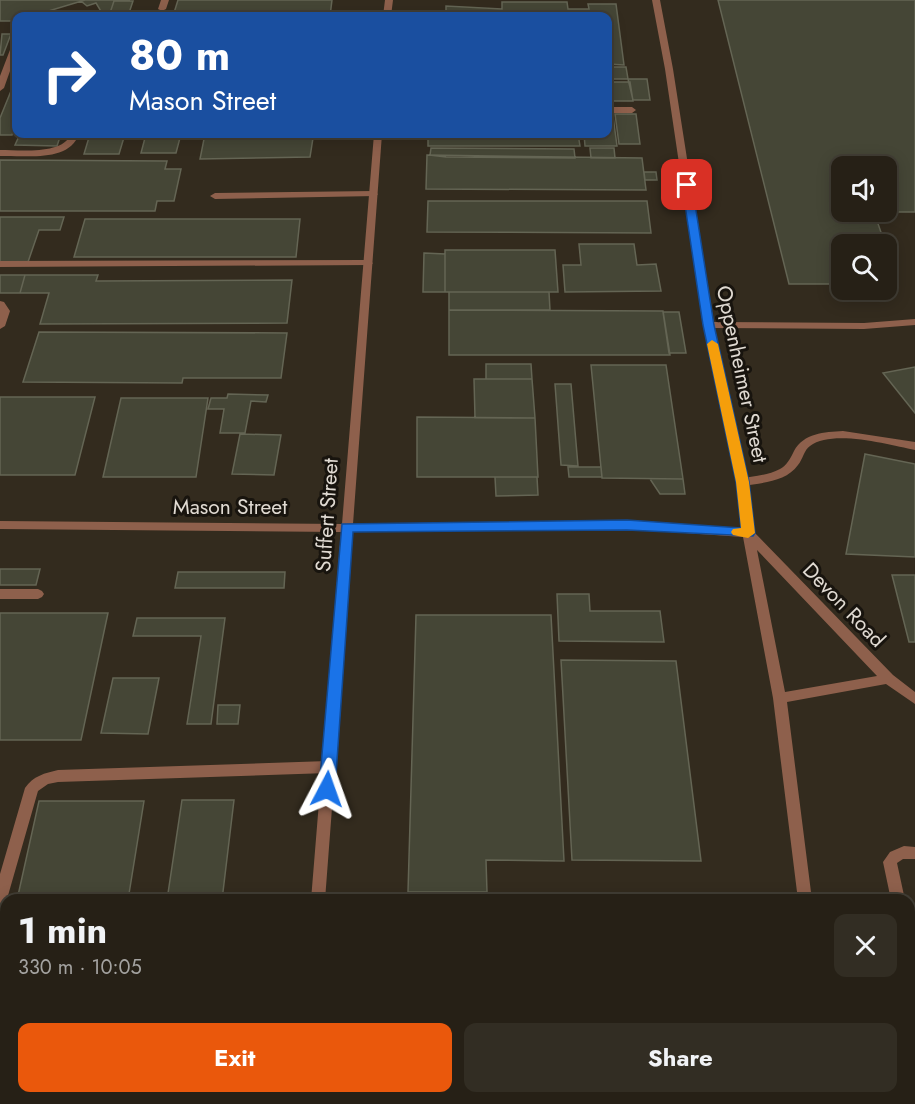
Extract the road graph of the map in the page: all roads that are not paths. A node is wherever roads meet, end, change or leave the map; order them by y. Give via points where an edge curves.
1 (165, 0) edge
2 (656, 0) edge
3 (162, 9) dead end
4 (12, 55) edge
5 (4, 77) junction
6 (12, 77) edge
7 (0, 88) edge
8 (612, 110) edge
9 (632, 110) dead end
10 (74, 138) edge
11 (378, 138) edge
12 (0, 153) edge
13 (373, 194) junction
14 (215, 196) dead end
15 (368, 263) junction
16 (0, 264) edge
17 (0, 304) edge
18 (915, 322) edge
19 (708, 325) junction
20 (0, 326) edge
21 (915, 446) edge
22 (743, 482) junction
23 (0, 525) edge
24 (347, 528) junction
25 (748, 533) junction
26 (0, 594) edge
27 (38, 594) dead end
28 (888, 680) junction
29 (780, 698) junction
30 (915, 699) edge
31 (328, 767) junction
32 (915, 853) edge
33 (1, 894) edge
34 (318, 894) edge
35 (804, 894) edge
36 (897, 894) edge

1 - 3 street
2 - 19 street, Oppenheimer Street
4 - 5 street
5 - 6 street
5 - 7 street
8 - 9 street
10 - 12 street via 58,151
11 - 13 street, Suffert Street
13 - 14 street
13 - 15 street, Suffert Street
15 - 16 street
15 - 24 street, Suffert Street
17 - 20 street via 4,311
18 - 19 street via 864,326
19 - 22 street, Oppenheimer Street
21 - 22 street via 820,436 804,445 787,470
22 - 25 street, Oppenheimer Street
23 - 24 street, Mason Street
24 - 25 street, Mason Street via 627,525
24 - 31 street, Suffert Street
25 - 28 street, Devon Road
25 - 29 street, Oppenheimer Street
26 - 27 street
28 - 29 street
28 - 30 street, Devon Road
29 - 35 street, Oppenheimer Street
31 - 33 street via 44,778 32,788
31 - 34 street, Suffert Street
32 - 36 street via 904,851 890,862

